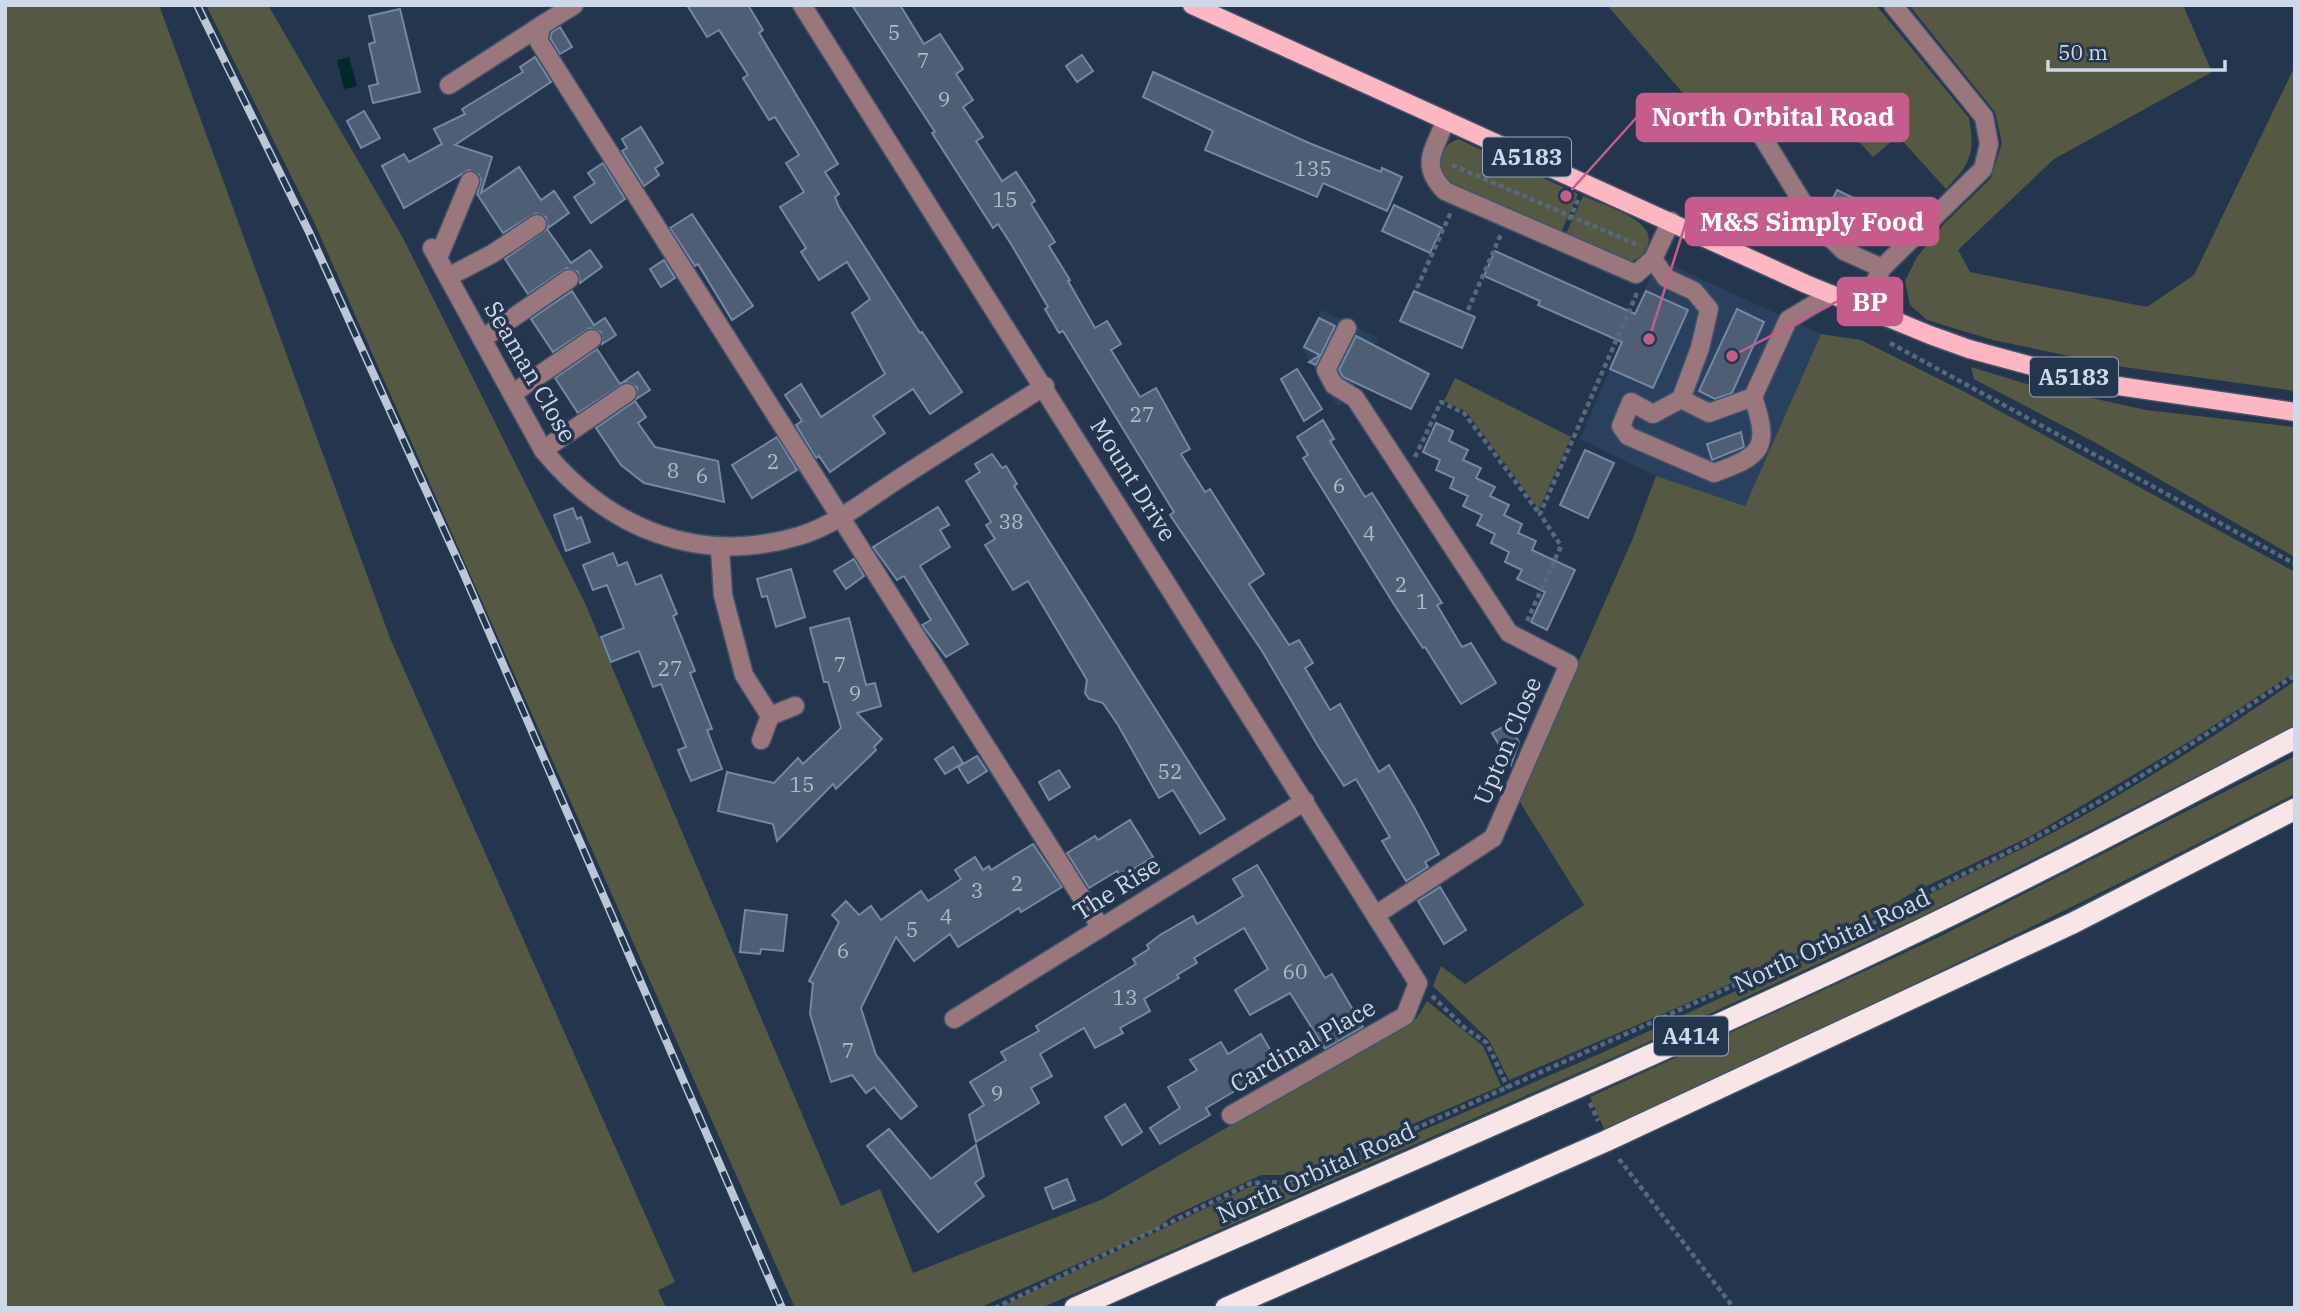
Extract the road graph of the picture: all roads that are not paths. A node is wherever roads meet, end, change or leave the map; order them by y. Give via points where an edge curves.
1 (574, 5) edge
2 (802, 5) edge
3 (1192, 5) edge
4 (1893, 5) edge
5 (542, 25) junction
6 (449, 85) dead end
7 (1446, 120) junction
8 (1760, 133) dead end
9 (470, 181) dead end
10 (1671, 221) junction
11 (537, 223) dead end
12 (1651, 260) junction
13 (1882, 268) junction
14 (448, 278) junction
15 (569, 279) dead end
16 (1831, 293) junction
17 (1863, 308) junction
18 (1347, 328) dead end
19 (482, 339) junction
20 (592, 339) dead end
21 (1045, 386) junction
22 (627, 393) dead end
23 (512, 394) junction
24 (1753, 397) junction
25 (1681, 400) junction
26 (2295, 412) edge
27 (543, 450) junction
28 (839, 518) junction
29 (720, 548) junction
30 (794, 706) dead end
31 (770, 716) junction
32 (2295, 738) edge
33 (761, 740) dead end
34 (1305, 801) junction
35 (2295, 809) edge
36 (1377, 914) junction
37 (1101, 928) junction
38 (1419, 983) joint
39 (954, 1020) dead end
40 (1231, 1115) dead end
41 (1075, 1308) edge
42 (1226, 1308) edge

1 - 5 street
2 - 21 street, Mount Drive
3 - 7 main road, A5183
4 - 13 street via 1984,117 1989,144 1983,169
5 - 6 street
5 - 28 street via 538,40
7 - 10 main road, A5183
7 - 12 street via 1429,167 1445,191 1629,273 1636,274
8 - 13 street via 1816,224 1844,251
9 - 14 street, Seaman Close via 435,253
10 - 12 street
10 - 16 main road, A5183
11 - 14 street
12 - 25 street via 1666,278 1694,292 1709,309
13 - 17 street
14 - 19 street, Seaman Close
15 - 19 street
16 - 17 main road, A5183
16 - 24 street via 1788,320
17 - 26 main road, A5183 via 1969,349 2091,382
18 - 36 street, Upton Close via 1326,370 1334,385 1355,398 1509,633 1569,664 1493,838
19 - 23 street, Seaman Close
20 - 23 street
21 - 28 street, Seaman Close
21 - 34 street, Mount Drive
22 - 27 street
23 - 27 street, Seaman Close
24 - 25 street via 1709,413
24 - 25 street via 1763,424 1758,448 1749,460 1714,473 1628,436 1621,426 1631,402 1653,414
27 - 29 street, Seaman Close via 565,477 646,530 676,541
28 - 29 street, Seaman Close via 790,538
28 - 37 street
29 - 31 street via 723,595 744,676
30 - 31 street
31 - 33 street
32 - 41 highway, North Orbital Road / A414 via 1886,947
34 - 36 street, Mount Drive
34 - 37 street, The Rise
35 - 42 highway, A414 via 2073,923 1606,1141
36 - 38 street, Mount Drive
37 - 39 street, The Rise
38 - 40 street, Cardinal Place via 1405,1016

